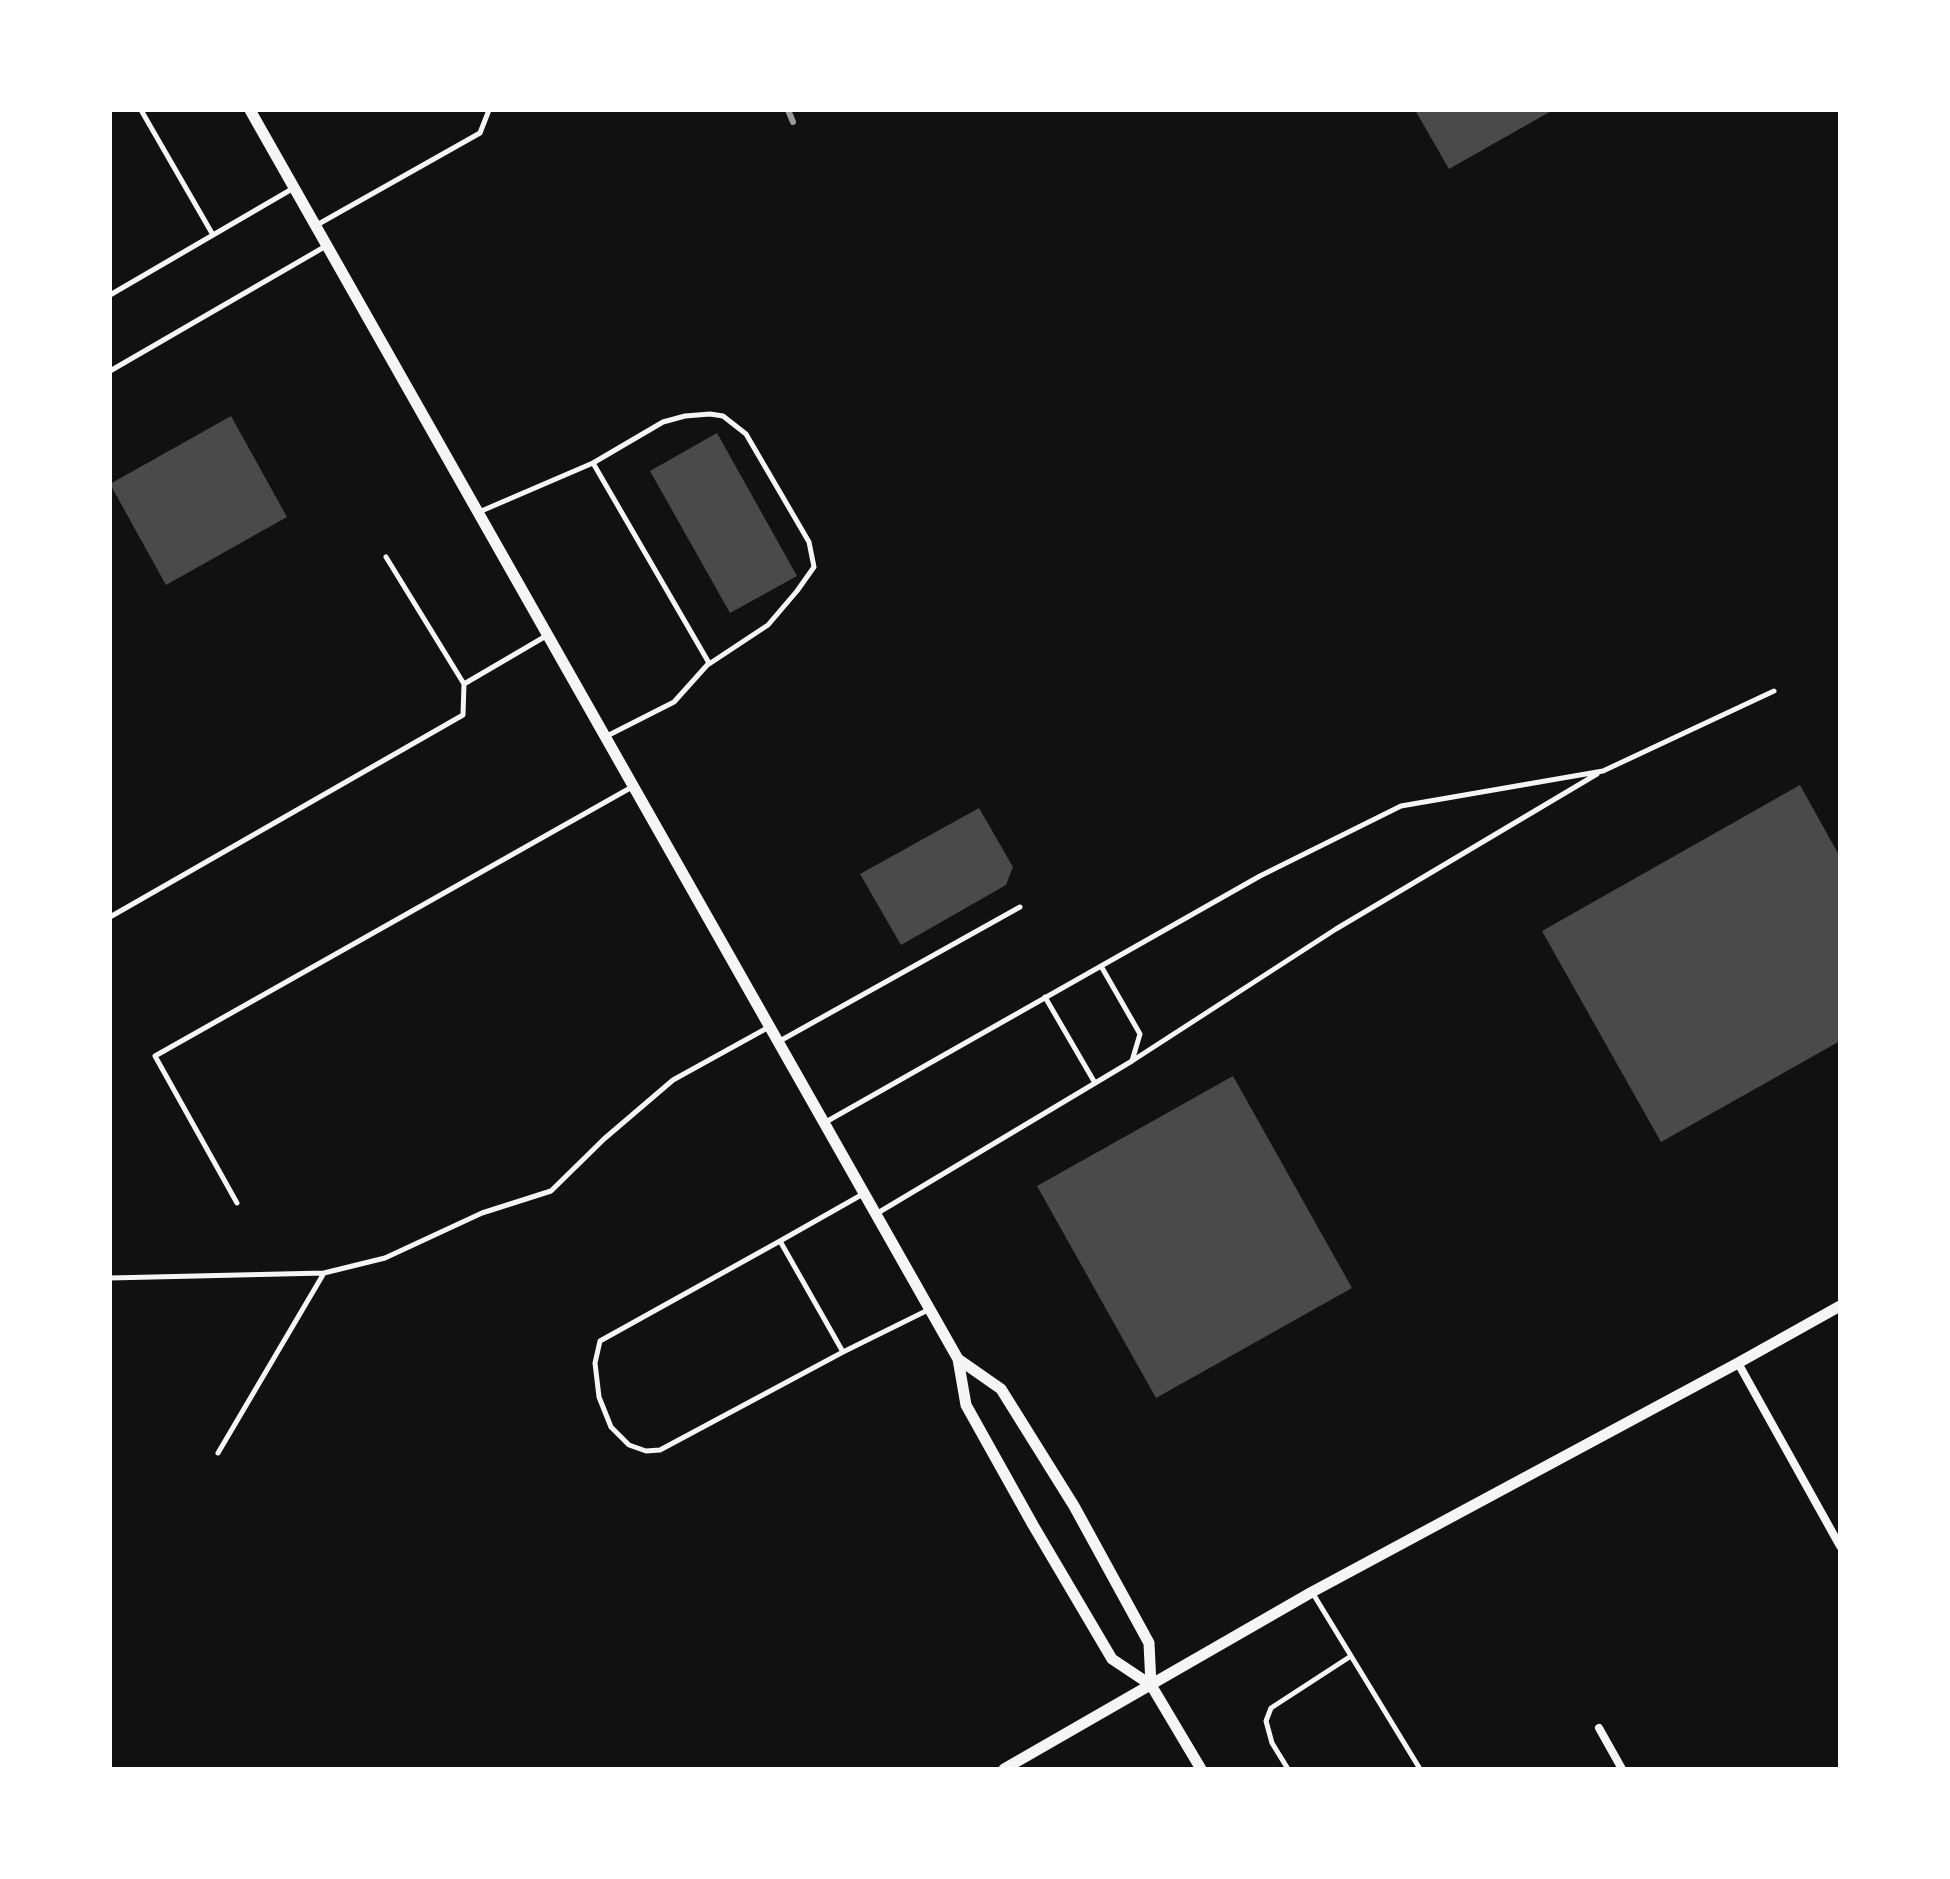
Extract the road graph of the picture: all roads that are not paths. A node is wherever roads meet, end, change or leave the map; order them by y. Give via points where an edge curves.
1 (141, 110) edge
2 (250, 110) edge
3 (489, 110) edge
4 (294, 188) junction
5 (315, 226) junction
6 (213, 235) junction
7 (327, 246) junction
8 (110, 295) edge
9 (110, 371) edge
10 (593, 463) junction
11 (478, 512) junction
12 (386, 557) dead end
13 (547, 635) junction
14 (706, 666) junction
15 (464, 684) junction
16 (1774, 691) dead end
17 (605, 737) junction
18 (1603, 771) junction
19 (633, 786) junction
20 (1020, 907) dead end
21 (110, 917) edge
22 (1101, 966) junction
23 (1045, 997) junction
24 (769, 1027) junction
25 (778, 1042) junction
26 (1132, 1061) junction
27 (1095, 1083) junction
28 (824, 1123) junction
29 (863, 1194) junction
30 (237, 1203) dead end
31 (875, 1214) junction
32 (780, 1241) junction
33 (324, 1273) junction
34 (110, 1278) edge
35 (1840, 1306) edge
36 (929, 1310) junction
37 (843, 1352) junction
38 (958, 1359) junction
39 (1738, 1363) junction
40 (218, 1453) dead end
41 (1840, 1546) edge
42 (1312, 1592) junction
43 (1351, 1656) junction
44 (1151, 1685) junction
45 (1599, 1728) dead end
46 (1004, 1769) edge
47 (1201, 1769) edge
48 (1288, 1769) edge
49 (1420, 1769) edge
50 (1622, 1769) edge

1 - 6 lane
2 - 4 street
3 - 5 lane via 480,133
4 - 5 street
4 - 6 lane
5 - 7 street
6 - 8 lane
7 - 9 lane
7 - 11 street
10 - 11 lane
10 - 14 lane via 709,663
10 - 14 lane via 663,422 723,416 746,434 809,542 814,567 797,591 768,625
11 - 13 street
12 - 15 lane
13 - 15 lane
13 - 17 street
14 - 17 lane via 674,702
15 - 21 lane via 463,715
16 - 18 lane
17 - 19 street
18 - 22 lane via 1401,806 1260,876
18 - 26 lane via 1336,929
19 - 24 street
19 - 30 lane via 155,1056
20 - 25 lane
22 - 23 lane
22 - 26 lane via 1140,1034
23 - 27 lane
23 - 28 lane
24 - 25 street
24 - 33 lane via 673,1080 551,1191 482,1213 385,1258
25 - 28 street
26 - 27 lane
27 - 31 lane
28 - 29 street
29 - 31 street
29 - 32 lane
31 - 36 street
32 - 37 lane
32 - 37 lane via 600,1341 595,1363 599,1397 611,1427 629,1445 660,1450
33 - 34 lane
33 - 40 lane
35 - 39 street
36 - 37 lane
36 - 38 street
38 - 44 street via 966,1405 1088,1619 1112,1659
38 - 44 street via 1001,1389 1074,1506 1149,1643
39 - 41 street
39 - 42 street
42 - 43 lane
42 - 44 street
43 - 48 lane via 1271,1708 1266,1721 1272,1743
43 - 49 lane
44 - 46 street
44 - 47 street
45 - 50 street

